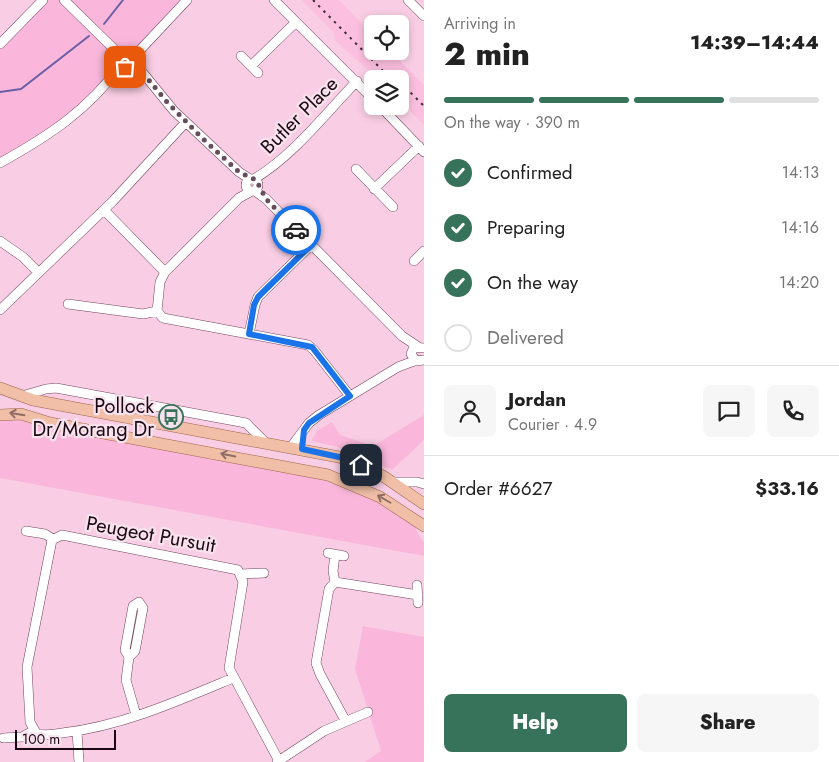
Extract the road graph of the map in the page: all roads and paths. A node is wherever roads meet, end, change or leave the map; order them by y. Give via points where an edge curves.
1 (187, 0) edge
2 (274, 0) edge
3 (408, 0) edge
4 (43, 1) edge
5 (67, 1) edge
6 (424, 16) edge
7 (296, 22) junction
8 (0, 44) edge
9 (241, 56) dead end
10 (128, 62) junction
11 (251, 66) junction
12 (258, 73) dead end
13 (357, 81) junction
14 (364, 89) edge
15 (389, 115) edge
16 (188, 124) junction
17 (421, 149) edge
18 (0, 163) edge
19 (356, 169) dead end
20 (252, 185) junction
21 (374, 189) junction
22 (392, 206) dead end
23 (104, 210) junction
24 (0, 241) edge
25 (311, 245) junction
26 (423, 253) edge
27 (414, 261) dead end
28 (38, 272) junction
29 (165, 272) junction
30 (68, 304) dead end
31 (0, 310) edge
32 (157, 311) junction
33 (249, 334) junction
34 (418, 356) edge
35 (0, 388) edge
36 (350, 396) junction
37 (0, 415) edge
38 (297, 448) junction
39 (394, 482) junction
40 (424, 484) edge
41 (424, 504) edge
42 (424, 526) edge
43 (26, 531) dead end
44 (53, 539) junction
45 (336, 554) dead end
46 (264, 573) dead end
47 (241, 574) junction
48 (335, 582) junction
49 (417, 585) dead end
50 (129, 657) junction
51 (233, 678) junction
52 (368, 712) dead end
53 (136, 716) junction
54 (345, 720) junction
55 (33, 731) junction
56 (77, 731) junction
57 (3, 738) dead end
58 (79, 762) edge
59 (278, 762) edge

1 - 10 street
2 - 7 street
3 - 6 street
4 - 8 street
5 - 10 street
7 - 11 street
7 - 13 street
9 - 11 street
10 - 16 street
10 - 18 street via 57,130
11 - 12 street
13 - 14 street
13 - 20 street, Butler Place
15 - 17 street
16 - 20 street
16 - 23 street
17 - 21 street
19 - 21 street
20 - 25 street
20 - 29 street, Butler Place
21 - 22 street
23 - 28 street
23 - 29 street
24 - 28 street via 23,256
25 - 33 street via 258,297
25 - 34 street
26 - 27 street
28 - 31 street
29 - 32 street via 160,282
30 - 32 street via 143,314
32 - 33 street via 163,318
33 - 36 street via 312,347
34 - 36 street
35 - 38 main road via 22,396
36 - 38 street via 319,415 304,430
42 -> 37 main road via 380,496 328,475 50,423 21,414
38 - 39 main road via 339,457
39 - 40 street
39 - 41 main road
43 - 44 street, Peugeot Pursuit
44 - 47 street, Peugeot Pursuit via 62,535 222,565 235,568
44 - 55 street via 49,546 27,667
45 - 48 street
46 - 47 street, Peugeot Pursuit
47 - 51 street via 243,582 228,661
48 - 49 street via 408,594 418,599
48 - 54 street via 329,589 316,663
50 - 50 street via 134,653 140,625 143,608 139,602 132,609 125,650
50 - 53 street via 126,680
51 - 53 street
51 - 59 street
52 - 54 street
53 - 56 street
54 - 59 street
55 - 56 street via 40,735
55 - 57 street
56 - 58 street

